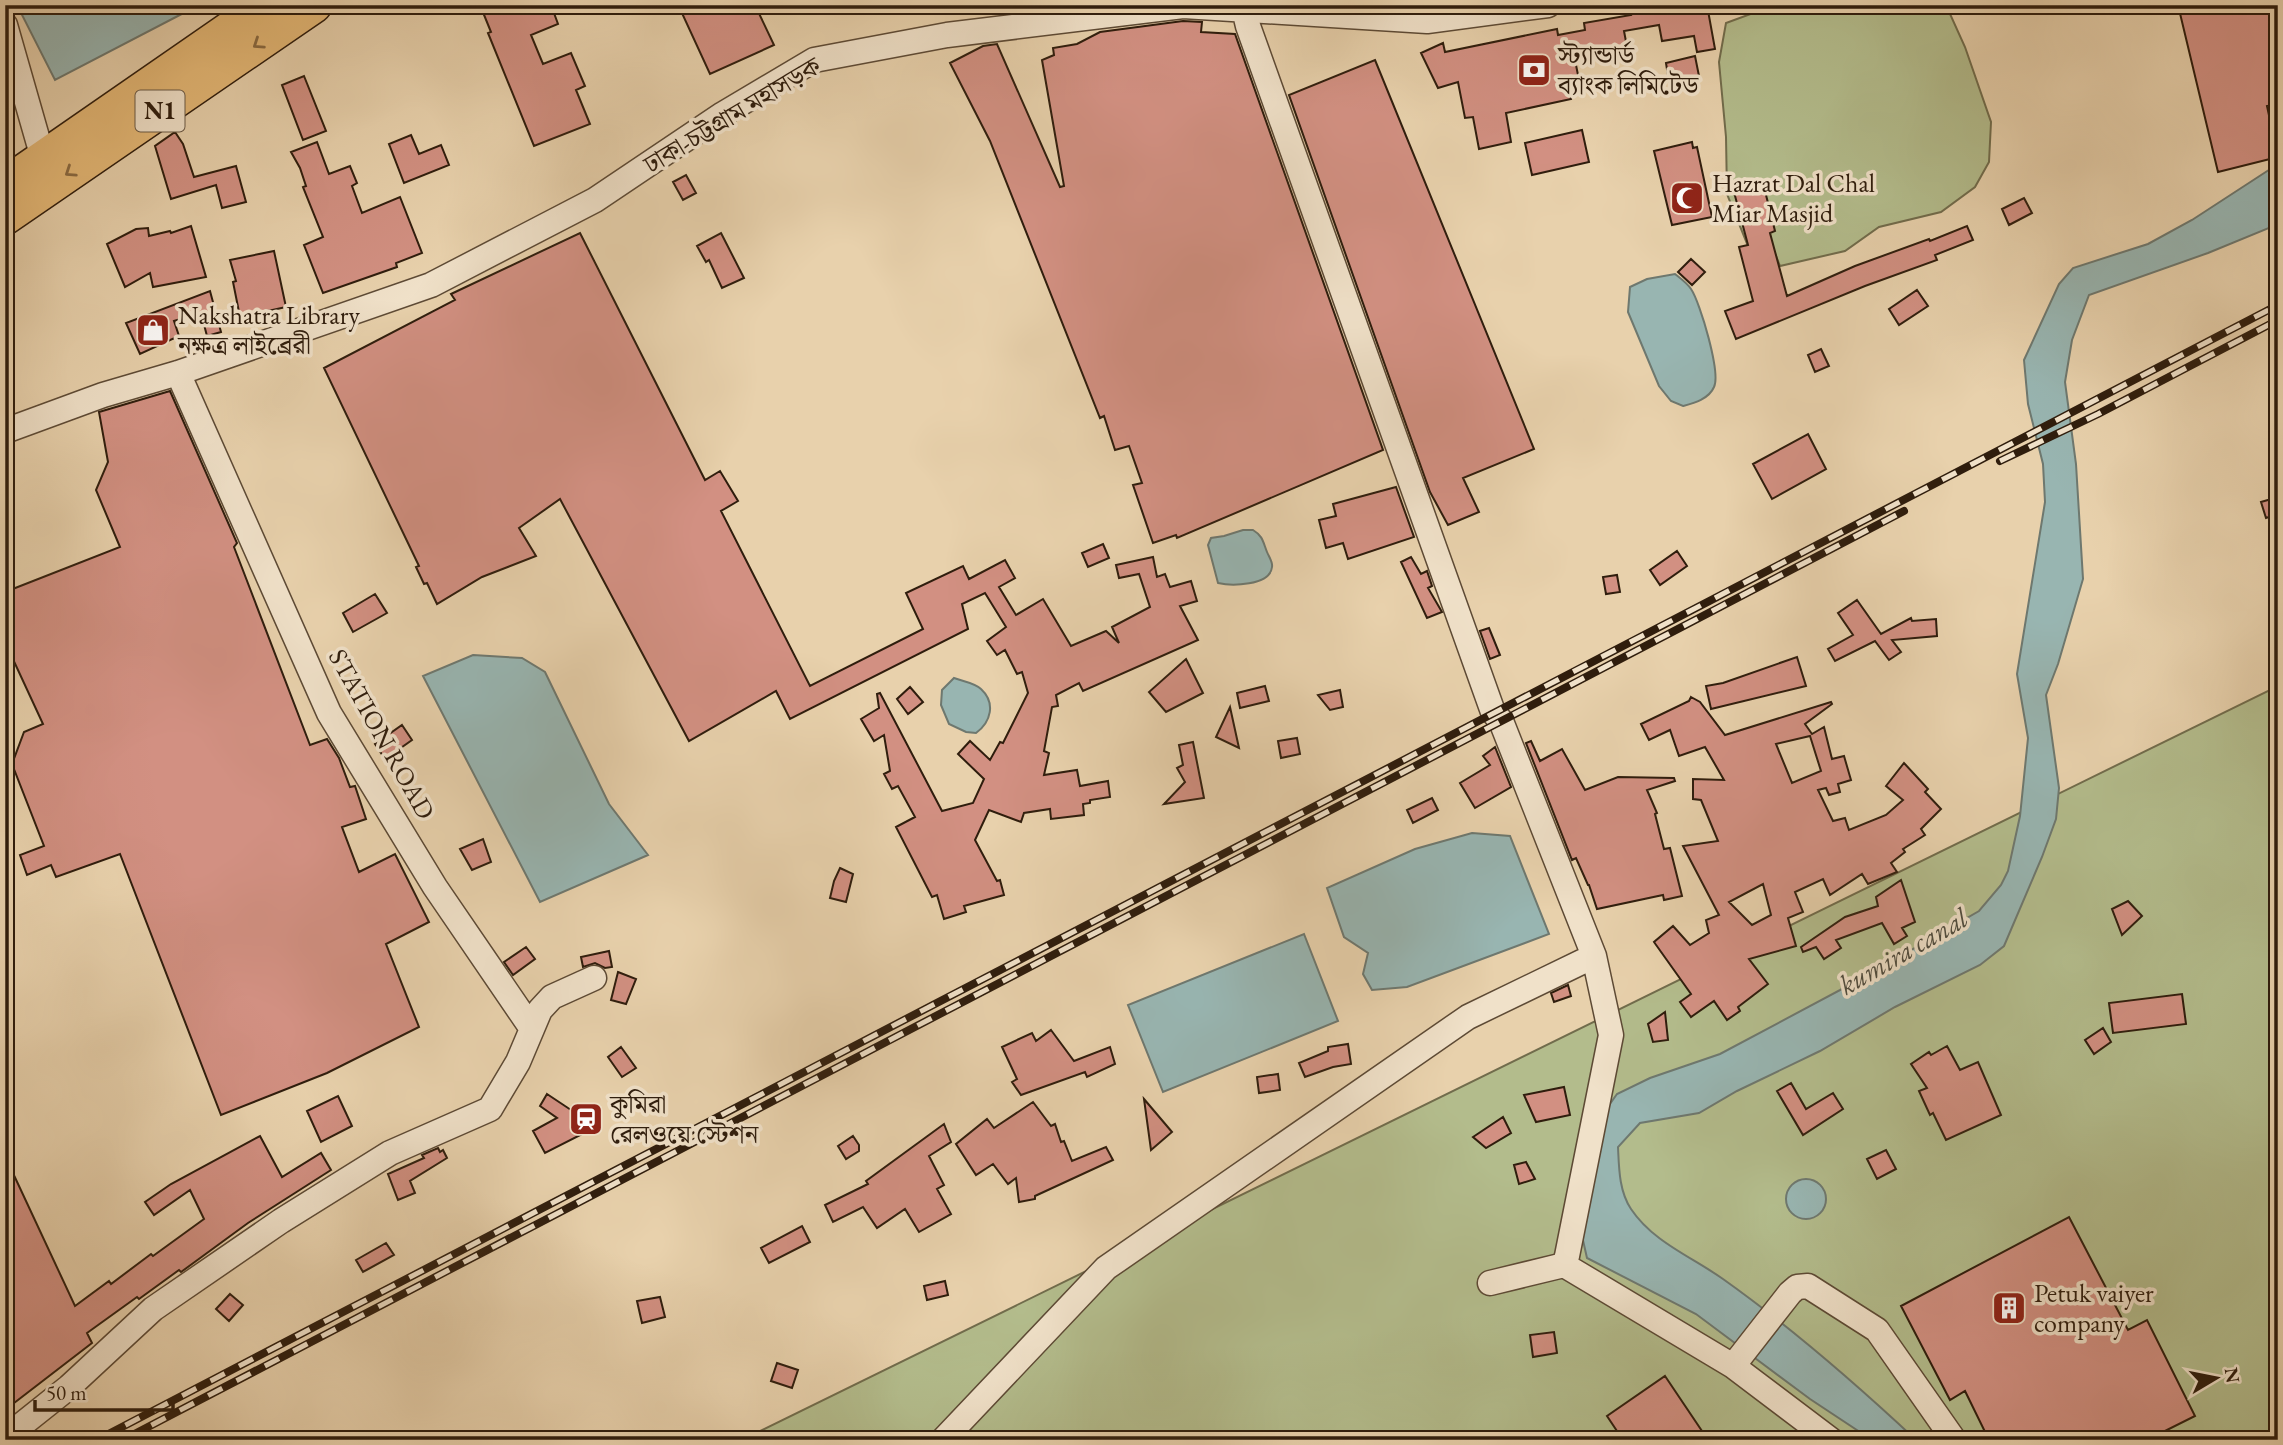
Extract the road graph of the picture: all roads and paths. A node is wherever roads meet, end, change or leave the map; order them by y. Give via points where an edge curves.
1 (265, 5) edge
2 (314, 5) edge
3 (1548, 5) edge
4 (1183, 6) edge
5 (1244, 8) edge
6 (5, 25) edge
7 (43, 158) junction
8 (5, 185) edge
9 (5, 217) edge
10 (178, 373) junction
11 (5, 430) edge
12 (1594, 956) junction
13 (594, 978) dead end
14 (532, 1029) junction
15 (1564, 1265) junction
16 (1490, 1283) dead end
17 (1737, 1360) junction
18 (5, 1438) edge
19 (943, 1440) edge
20 (1831, 1440) edge
21 (1954, 1440) edge

1 - 7 highway, N1
2 -> 9 highway, N1
3 - 5 street, ঢাকা-চট্টগ্রাম মহাসড়ক via 1427,21
4 - 5 street, ঢাকা-চট্টগ্রাম মহাসড়ক
4 - 10 street, ঢাকা-চট্টগ্রাম মহাসড়ক via 947,35 814,60 723,114 595,200 431,285
5 - 12 street via 1493,712 1501,721
6 - 7 street
7 - 8 highway, N1
10 - 11 street, ঢাকা-চট্টগ্রাম মহাসড়ক
10 - 14 street, STATION ROAD via 329,713 435,887
12 - 15 street via 1611,1035
12 - 19 street via 1468,1017 1106,1268
13 - 14 street via 552,997
14 - 18 street via 490,1109 390,1153 281,1221 153,1309 69,1387
15 - 16 street
15 - 17 street
17 - 20 street
17 - 21 street via 1790,1293 1808,1286 1877,1330

